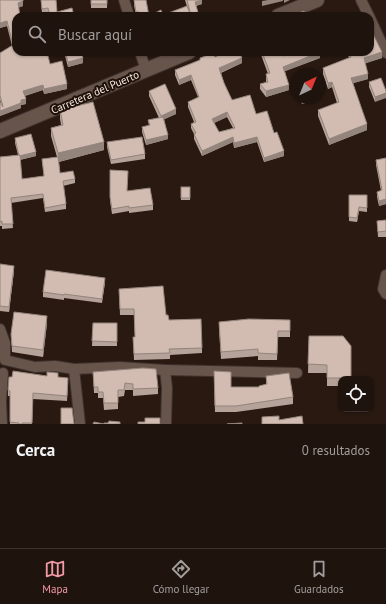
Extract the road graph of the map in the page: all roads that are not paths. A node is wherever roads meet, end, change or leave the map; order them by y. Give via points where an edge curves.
1 (124, 0) edge
2 (317, 0) edge
3 (362, 0) edge
4 (128, 12) edge
5 (288, 12) edge
6 (367, 12) edge
7 (374, 28) edge
8 (386, 53) edge
9 (141, 56) edge
10 (179, 56) edge
11 (146, 70) junction
12 (0, 131) edge
13 (386, 275) edge
14 (386, 294) edge
15 (0, 329) edge
16 (6, 360) junction
17 (74, 369) junction
18 (165, 370) junction
19 (2, 373) edge
20 (297, 373) dead end
21 (2, 424) edge
22 (80, 424) edge
23 (166, 424) edge

1 - 4 street
2 - 5 main road
3 - 6 street
7 - 8 street
9 - 11 street
10 - 11 main road, Carretera del Puerto
11 - 12 main road, Carretera del Puerto
13 - 14 street via 383,289
15 - 16 street via 5,343
16 - 17 street via 35,367 55,366
16 - 19 street
17 - 18 street via 120,367
17 - 22 street
18 - 20 street
18 - 23 street
19 - 21 street

